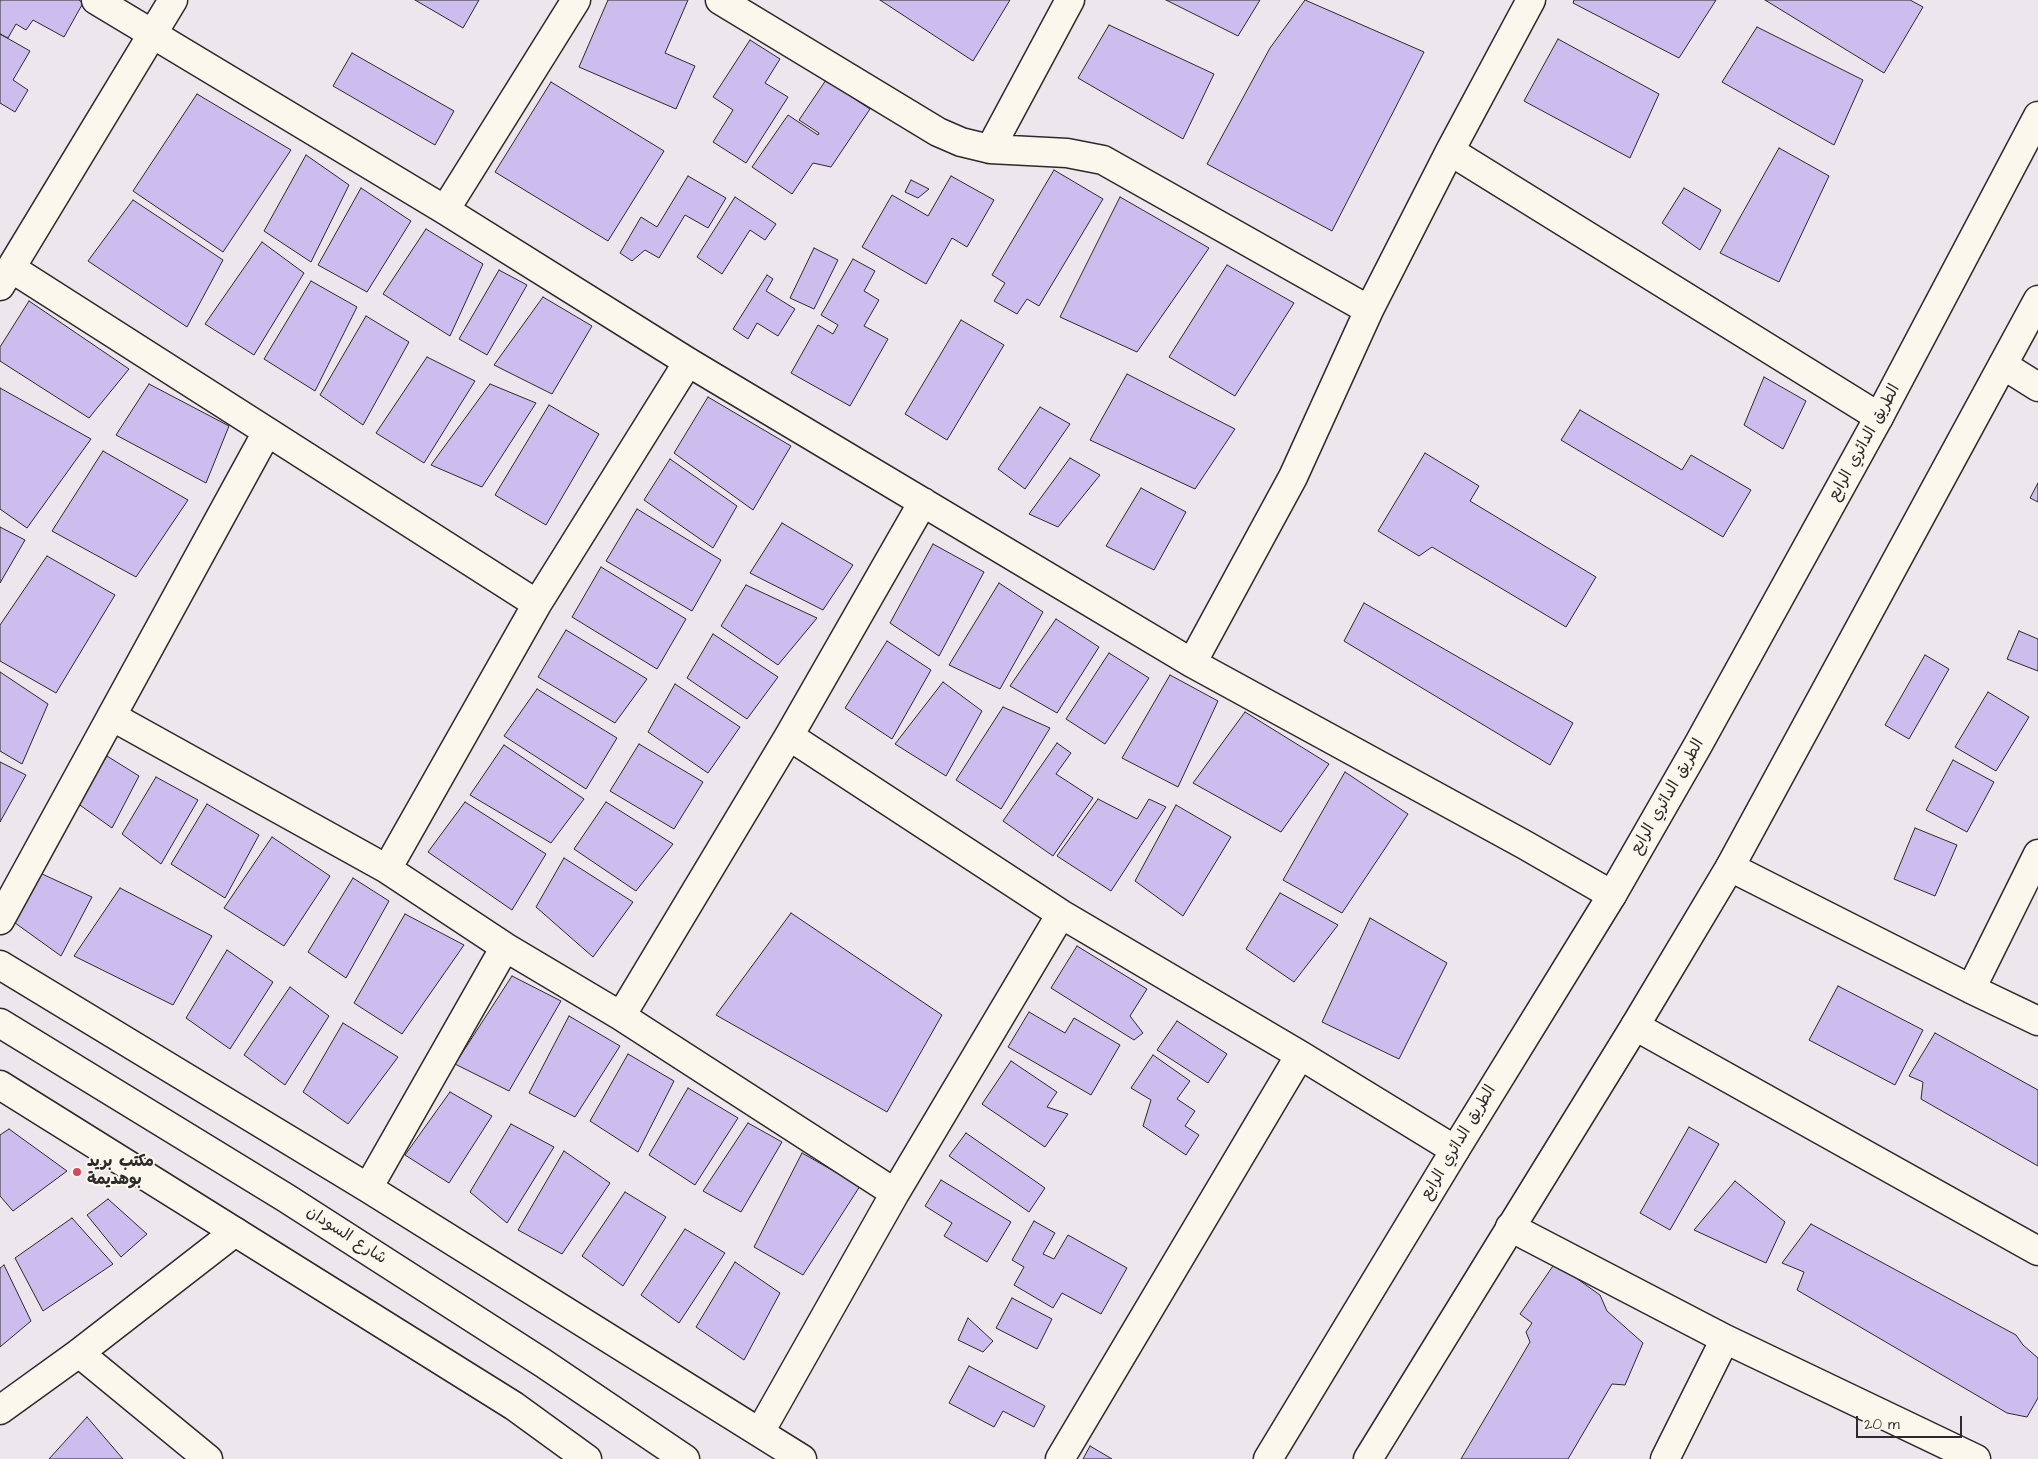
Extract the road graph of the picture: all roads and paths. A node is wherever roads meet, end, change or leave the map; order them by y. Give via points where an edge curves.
1 (96, 0) edge
2 (173, 0) edge
3 (576, 0) edge
4 (720, 0) edge
5 (1070, 0) edge
6 (1531, 0) edge
7 (153, 34) junction
8 (2038, 116) edge
9 (990, 149) junction
10 (1450, 151) junction
11 (445, 210) junction
12 (5, 277) edge
13 (2038, 300) edge
14 (1369, 310) junction
15 (688, 362) junction
16 (2003, 365) junction
17 (2038, 387) edge
18 (1879, 417) junction
19 (267, 432) junction
20 (923, 502) junction
21 (537, 604) junction
22 (1192, 663) junction
23 (112, 716) junction
24 (789, 736) junction
25 (2038, 854) edge
26 (1730, 867) junction
27 (386, 870) junction
28 (1612, 895) junction
29 (1061, 914) junction
30 (0, 920) edge
31 (505, 947) junction
32 (0, 965) edge
33 (1971, 989) junction
34 (621, 1016) junction
35 (2038, 1020) edge
36 (0, 1023) edge
37 (1635, 1026) junction
38 (1300, 1055) junction
39 (3, 1090) edge
40 (1455, 1150) junction
41 (368, 1188) junction
42 (895, 1193) junction
43 (1510, 1227) junction
44 (235, 1232) junction
45 (2038, 1251) edge
46 (1726, 1339) junction
47 (79, 1353) junction
48 (0, 1410) edge
49 (760, 1432) junction
50 (208, 1459) edge
51 (587, 1459) edge
52 (686, 1459) edge
53 (802, 1459) edge
54 (1060, 1459) edge
55 (1268, 1459) edge
56 (1368, 1459) edge
57 (1665, 1459) edge
58 (1976, 1459) edge

1 - 7 street
2 - 7 street
3 - 11 street
4 - 9 street via 938,132
5 - 9 street
6 - 10 street
7 - 11 street
7 - 12 street
8 - 18 street, الطريق الدائري الرابع
9 - 14 street via 1067,153 1103,160
10 - 14 street
10 - 18 street
11 - 15 street
12 - 19 street
13 - 16 street
14 - 22 street via 1293,477
15 - 20 street
15 - 21 street
16 - 17 street
16 - 26 street
18 - 28 street, الطريق الدائري الرابع
19 - 21 street
19 - 23 street
20 - 22 street
20 - 24 street
21 - 27 street
22 - 28 street
23 - 27 street
23 - 30 street
24 - 29 street
24 - 34 street
25 - 33 street
26 - 33 street
26 - 37 street
27 - 31 street
28 - 40 street, الطريق الدائري الرابع
29 - 38 street
29 - 42 street
31 - 34 street
31 - 41 street
32 - 41 street
33 - 35 street
34 - 42 street
36 - 52 street, شارع السودان via 286,1198
37 - 43 street
37 - 45 street
38 - 40 street
38 - 54 street
39 - 44 street
40 - 55 street, الطريق الدائري الرابع
41 - 49 street
42 - 49 street
43 - 46 street
43 - 56 street
44 - 47 street
44 - 51 street via 514,1406
46 - 57 street
46 - 58 street
47 - 48 street
47 - 50 street
49 - 53 street

